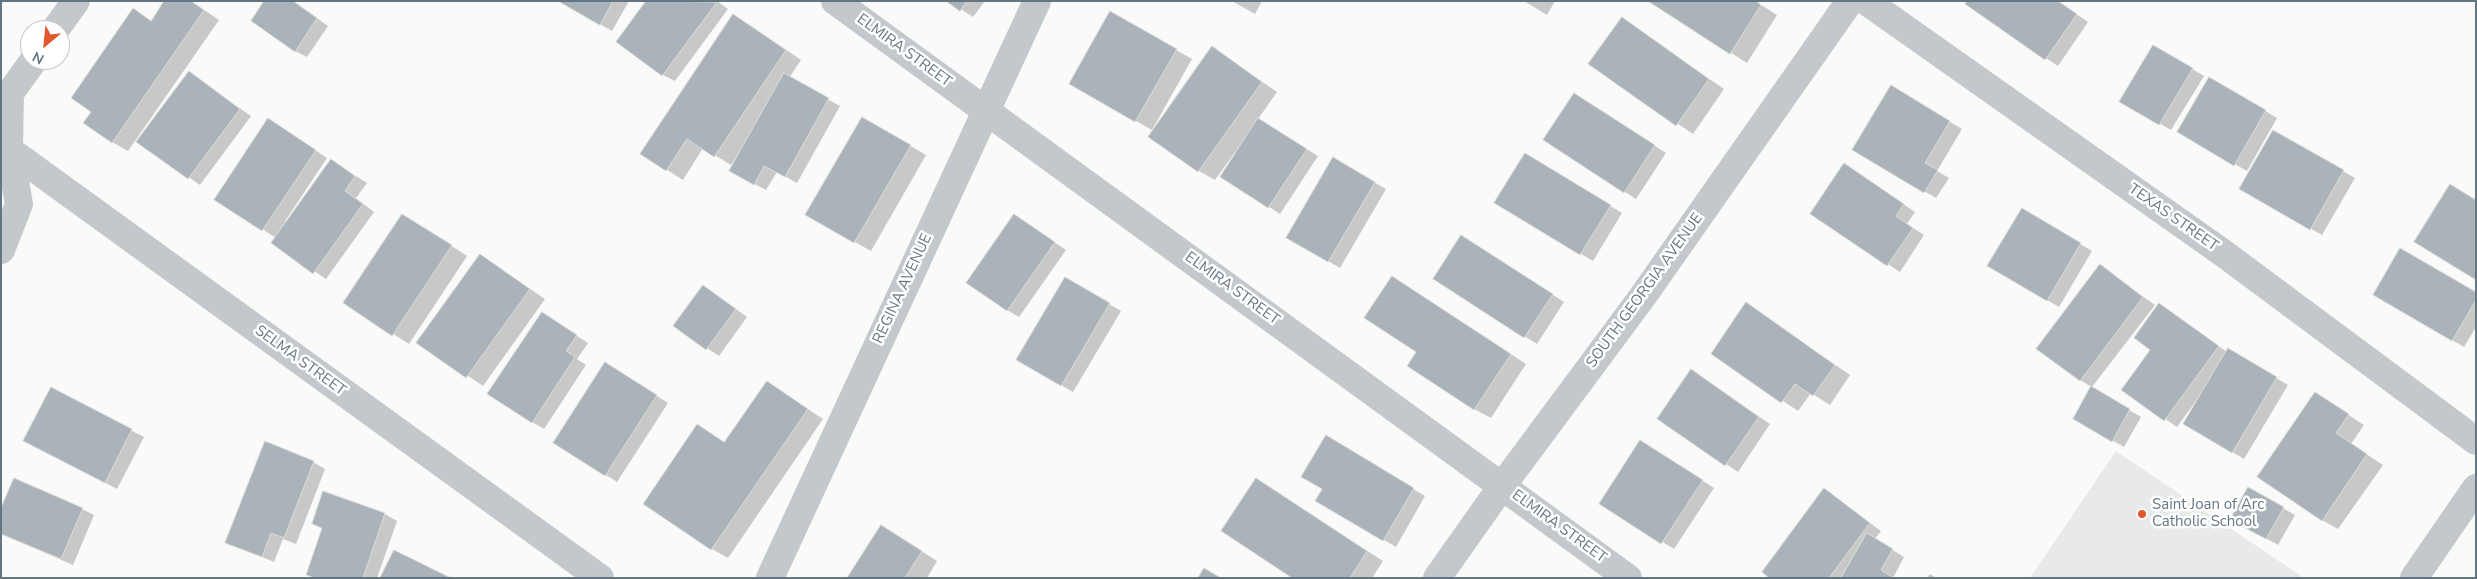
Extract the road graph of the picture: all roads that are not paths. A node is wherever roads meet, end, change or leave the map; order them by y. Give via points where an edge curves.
1 (76, 1) edge
2 (834, 1) edge
3 (1037, 1) edge
4 (1850, 1) edge
5 (1866, 1) edge
6 (63, 20) edge
7 (27, 70) edge
8 (986, 110) junction
9 (5, 146) edge
10 (1, 250) edge
11 (2476, 441) edge
12 (1502, 486) junction
13 (2476, 488) edge
14 (600, 578) edge
15 (770, 578) edge
16 (1437, 578) edge
17 (1628, 578) edge
18 (2414, 578) edge

1 - 6 street
2 - 8 street, ELMIRA STREET
3 - 8 street, REGINA AVENUE
4 - 12 street, SOUTH GEORGIA AVENUE via 1643,296
5 - 11 street, TEXAS STREET via 2223,253
7 - 9 street via 10,93
8 - 12 street, ELMIRA STREET
8 - 15 street, REGINA AVENUE
9 - 10 street via 19,204
9 - 14 street, SELMA STREET
12 - 16 street, SOUTH GEORGIA AVENUE
12 - 17 street, ELMIRA STREET
13 - 18 street

